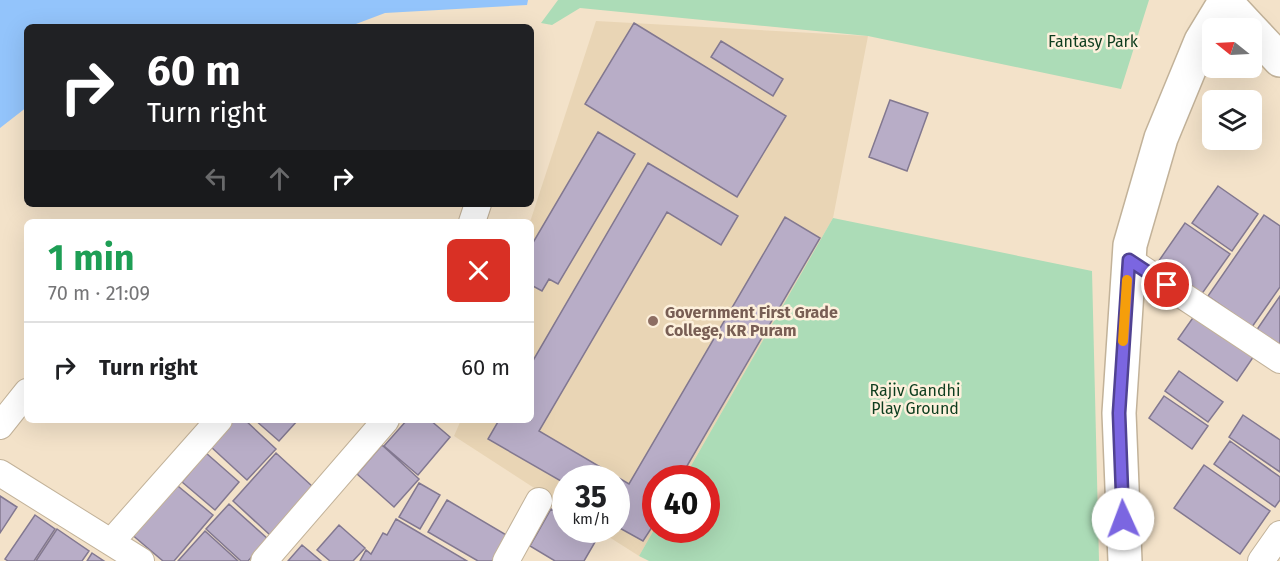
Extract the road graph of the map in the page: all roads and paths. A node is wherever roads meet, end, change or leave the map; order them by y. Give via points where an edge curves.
1 (1225, 0) edge
2 (1241, 18) edge
3 (1262, 41) edge
4 (1280, 60) edge
5 (1129, 260) junction
6 (1280, 360) edge
7 (24, 396) edge
8 (216, 423) edge
9 (383, 423) edge
10 (0, 426) edge
11 (0, 473) edge
12 (539, 501) dead end
13 (1280, 534) edge
14 (111, 542) junction
15 (141, 561) edge
16 (264, 561) edge
17 (506, 561) edge
18 (1125, 561) edge
19 (1261, 561) edge

1 - 2 main road
1 - 5 main road via 1201,41 1161,138
3 - 4 main road
5 - 6 street
5 - 18 main road via 1119,413
7 - 10 street
8 - 14 street
9 - 16 street
11 - 14 street
12 - 17 street
13 - 19 street
14 - 15 street

